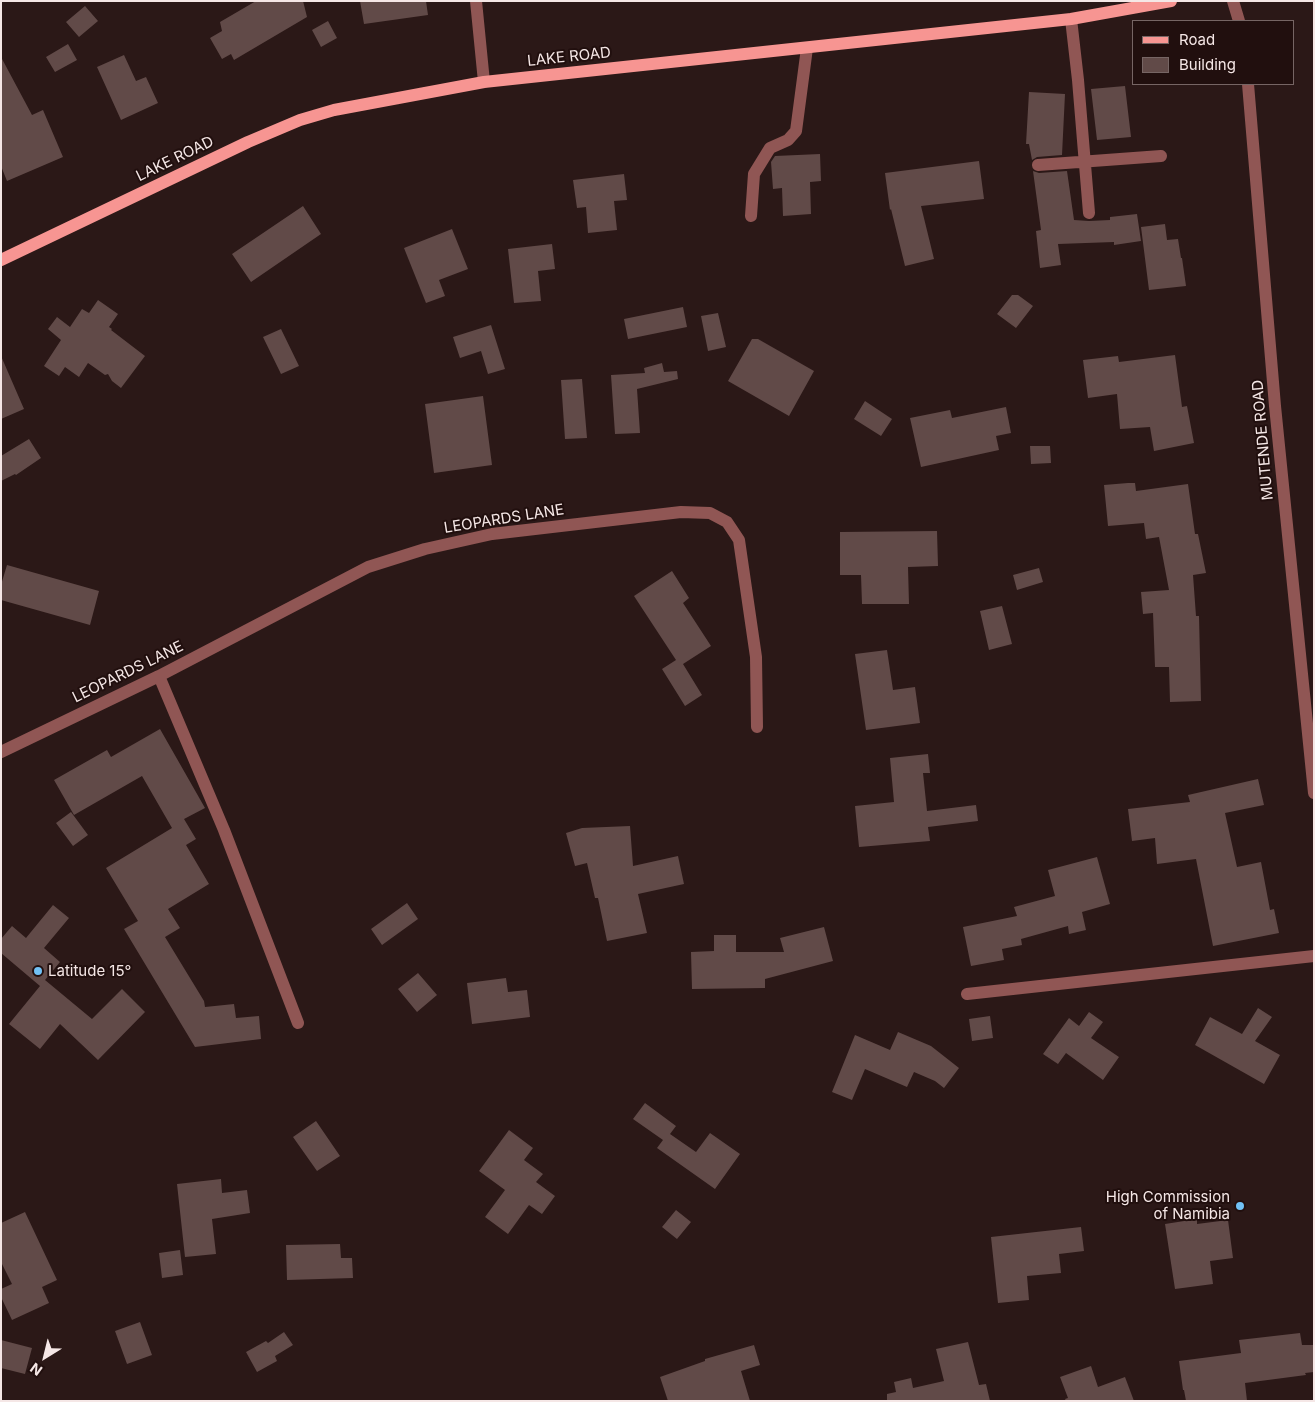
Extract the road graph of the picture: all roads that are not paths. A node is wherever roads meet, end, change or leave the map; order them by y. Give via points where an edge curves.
1 (476, 1) edge
2 (1171, 1) edge
3 (1233, 1) edge
4 (1071, 20) junction
5 (1239, 20) edge
6 (807, 48) junction
7 (484, 82) junction
8 (1248, 85) edge
9 (1160, 156) dead end
10 (1085, 162) junction
11 (1038, 165) dead end
12 (1089, 213) dead end
13 (751, 216) dead end
14 (1, 260) edge
15 (159, 676) junction
16 (757, 727) dead end
17 (1, 752) edge
18 (1314, 793) edge
19 (1314, 956) edge
20 (967, 994) dead end
21 (298, 1023) dead end

1 - 7 street
2 - 4 main road, LAKE ROAD
3 - 5 street
4 - 6 main road, LAKE ROAD
4 - 10 street
6 - 7 main road, LAKE ROAD
6 - 13 street via 796,131 788,140 770,148 754,174
7 - 14 main road, LAKE ROAD via 334,110 300,120
8 - 18 street, MUTENDE ROAD via 1275,406
9 - 10 street
10 - 11 street
10 - 12 street
15 - 16 street, LEOPARDS LANE via 368,567 425,549 492,534 681,512 710,514 727,522 738,540 756,657
15 - 17 street, LEOPARDS LANE
15 - 21 street via 224,830
19 - 20 street

